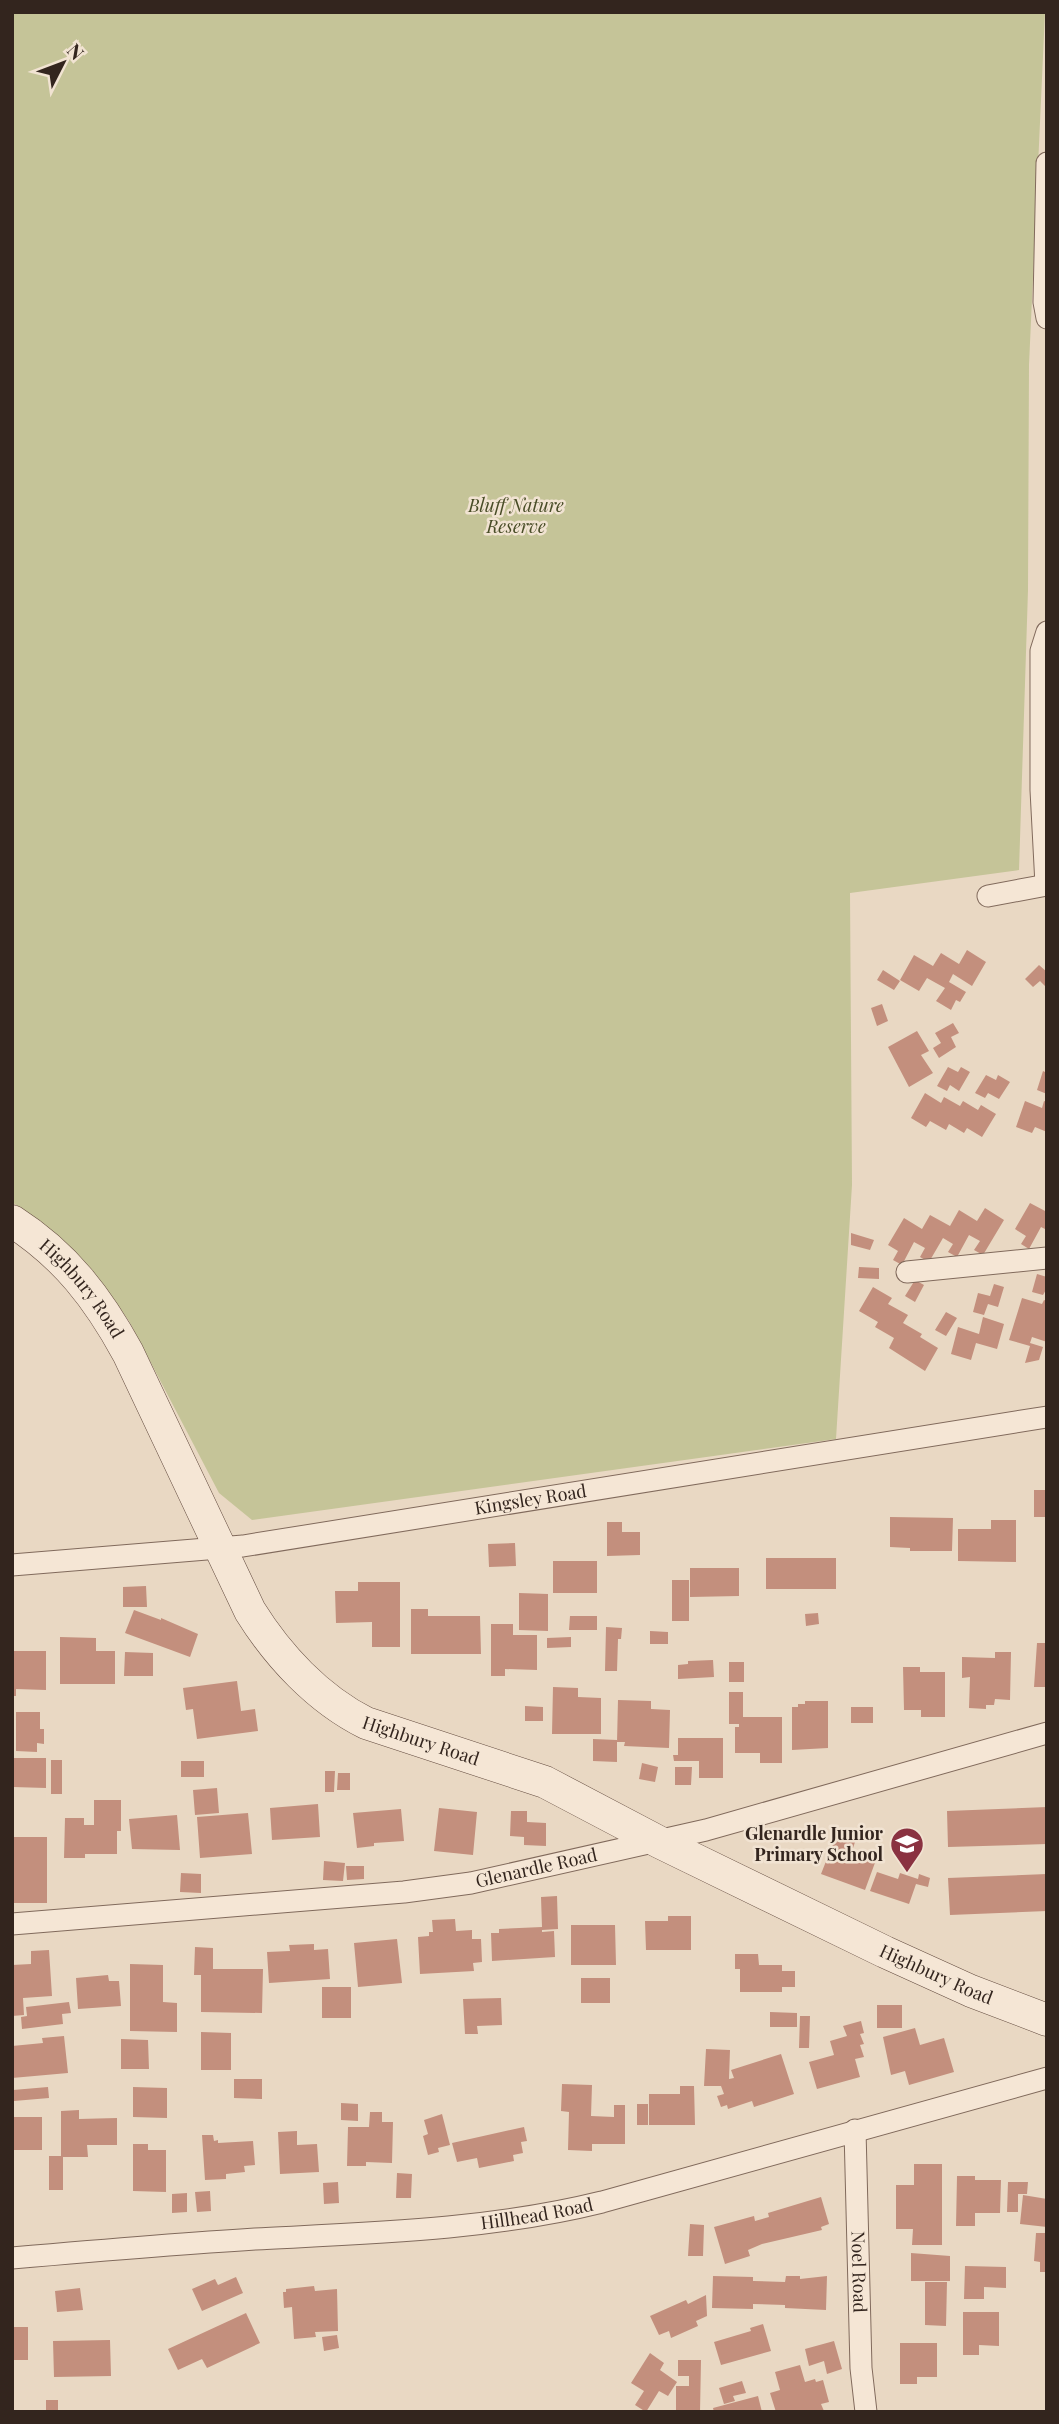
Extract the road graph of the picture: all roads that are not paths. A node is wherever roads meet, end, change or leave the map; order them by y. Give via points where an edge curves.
1 (1047, 163) edge
2 (1047, 318) edge
3 (1047, 632) edge
4 (1046, 885) edge
5 (988, 896) dead end
6 (12, 1221) edge
7 (1047, 1258) edge
8 (907, 1272) dead end
9 (1047, 1418) edge
10 (220, 1547) junction
11 (12, 1565) edge
12 (1047, 1733) edge
13 (659, 1842) junction
14 (12, 1924) edge
15 (1047, 2020) edge
16 (1047, 2078) edge
17 (855, 2130) junction
18 (12, 2258) edge
19 (866, 2412) edge

1 - 2 street
3 - 4 street via 1041,651
4 - 5 street
6 - 10 street, Highbury Road via 65,1263 110,1320
7 - 8 street
9 - 10 street, Kingsley Road
10 - 11 street, Kingsley Road
10 - 13 street, Highbury Road via 266,1636 304,1678 349,1714 545,1782
12 - 13 street, Glenardle Road
13 - 14 street, Glenardle Road via 523,1873 404,1892
13 - 15 street, Highbury Road via 885,1952
16 - 17 street, Hillhead Road
17 - 18 street, Hillhead Road via 531,2218 404,2232 167,2244
17 - 19 street, Noel Road

